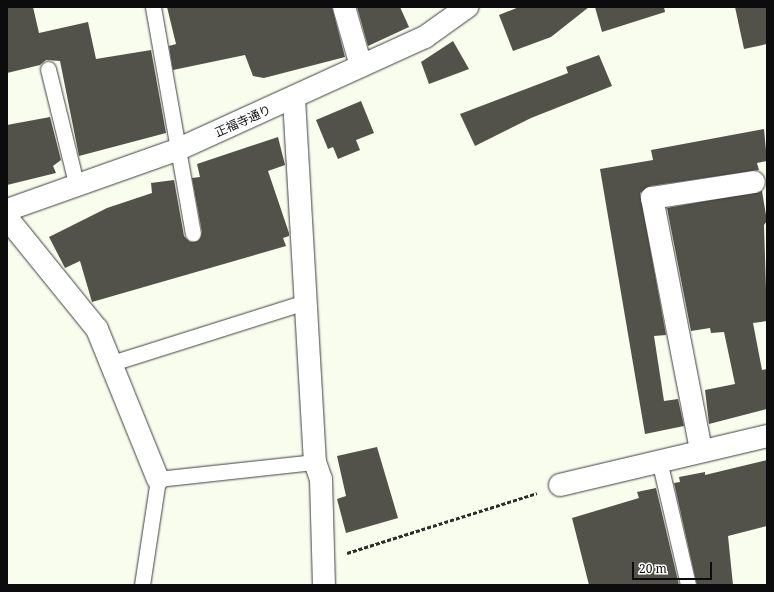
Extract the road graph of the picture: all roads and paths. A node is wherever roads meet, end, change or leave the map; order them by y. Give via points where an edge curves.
1 (153, 7) edge
2 (344, 7) edge
3 (467, 7) edge
4 (361, 66) junction
5 (48, 69) dead end
6 (294, 99) junction
7 (179, 149) junction
8 (754, 182) dead end
9 (77, 187) junction
10 (7, 210) edge
11 (7, 218) edge
12 (193, 234) dead end
13 (306, 302) junction
14 (112, 363) junction
15 (767, 436) edge
16 (701, 450) junction
17 (660, 460) junction
18 (316, 462) junction
19 (158, 480) junction
20 (560, 485) joint
21 (323, 560) junction
22 (142, 585) edge
23 (324, 585) edge
24 (688, 585) edge

1 - 7 lane
2 - 4 street
3 - 4 street, 正福寺通り via 425,37
4 - 6 street, 正福寺通り
5 - 9 lane
6 - 7 street, 正福寺通り
6 - 13 street
7 - 9 street, 正福寺通り
7 - 12 lane
8 - 16 street via 652,198
9 - 10 street, 正福寺通り
11 - 14 street via 97,329
13 - 14 lane
13 - 18 street
14 - 19 street
15 - 16 street
16 - 17 street
17 - 20 street
17 - 24 lane
18 - 19 lane
18 - 21 street via 321,479
19 - 22 lane
20 - 21 path
21 - 23 street

